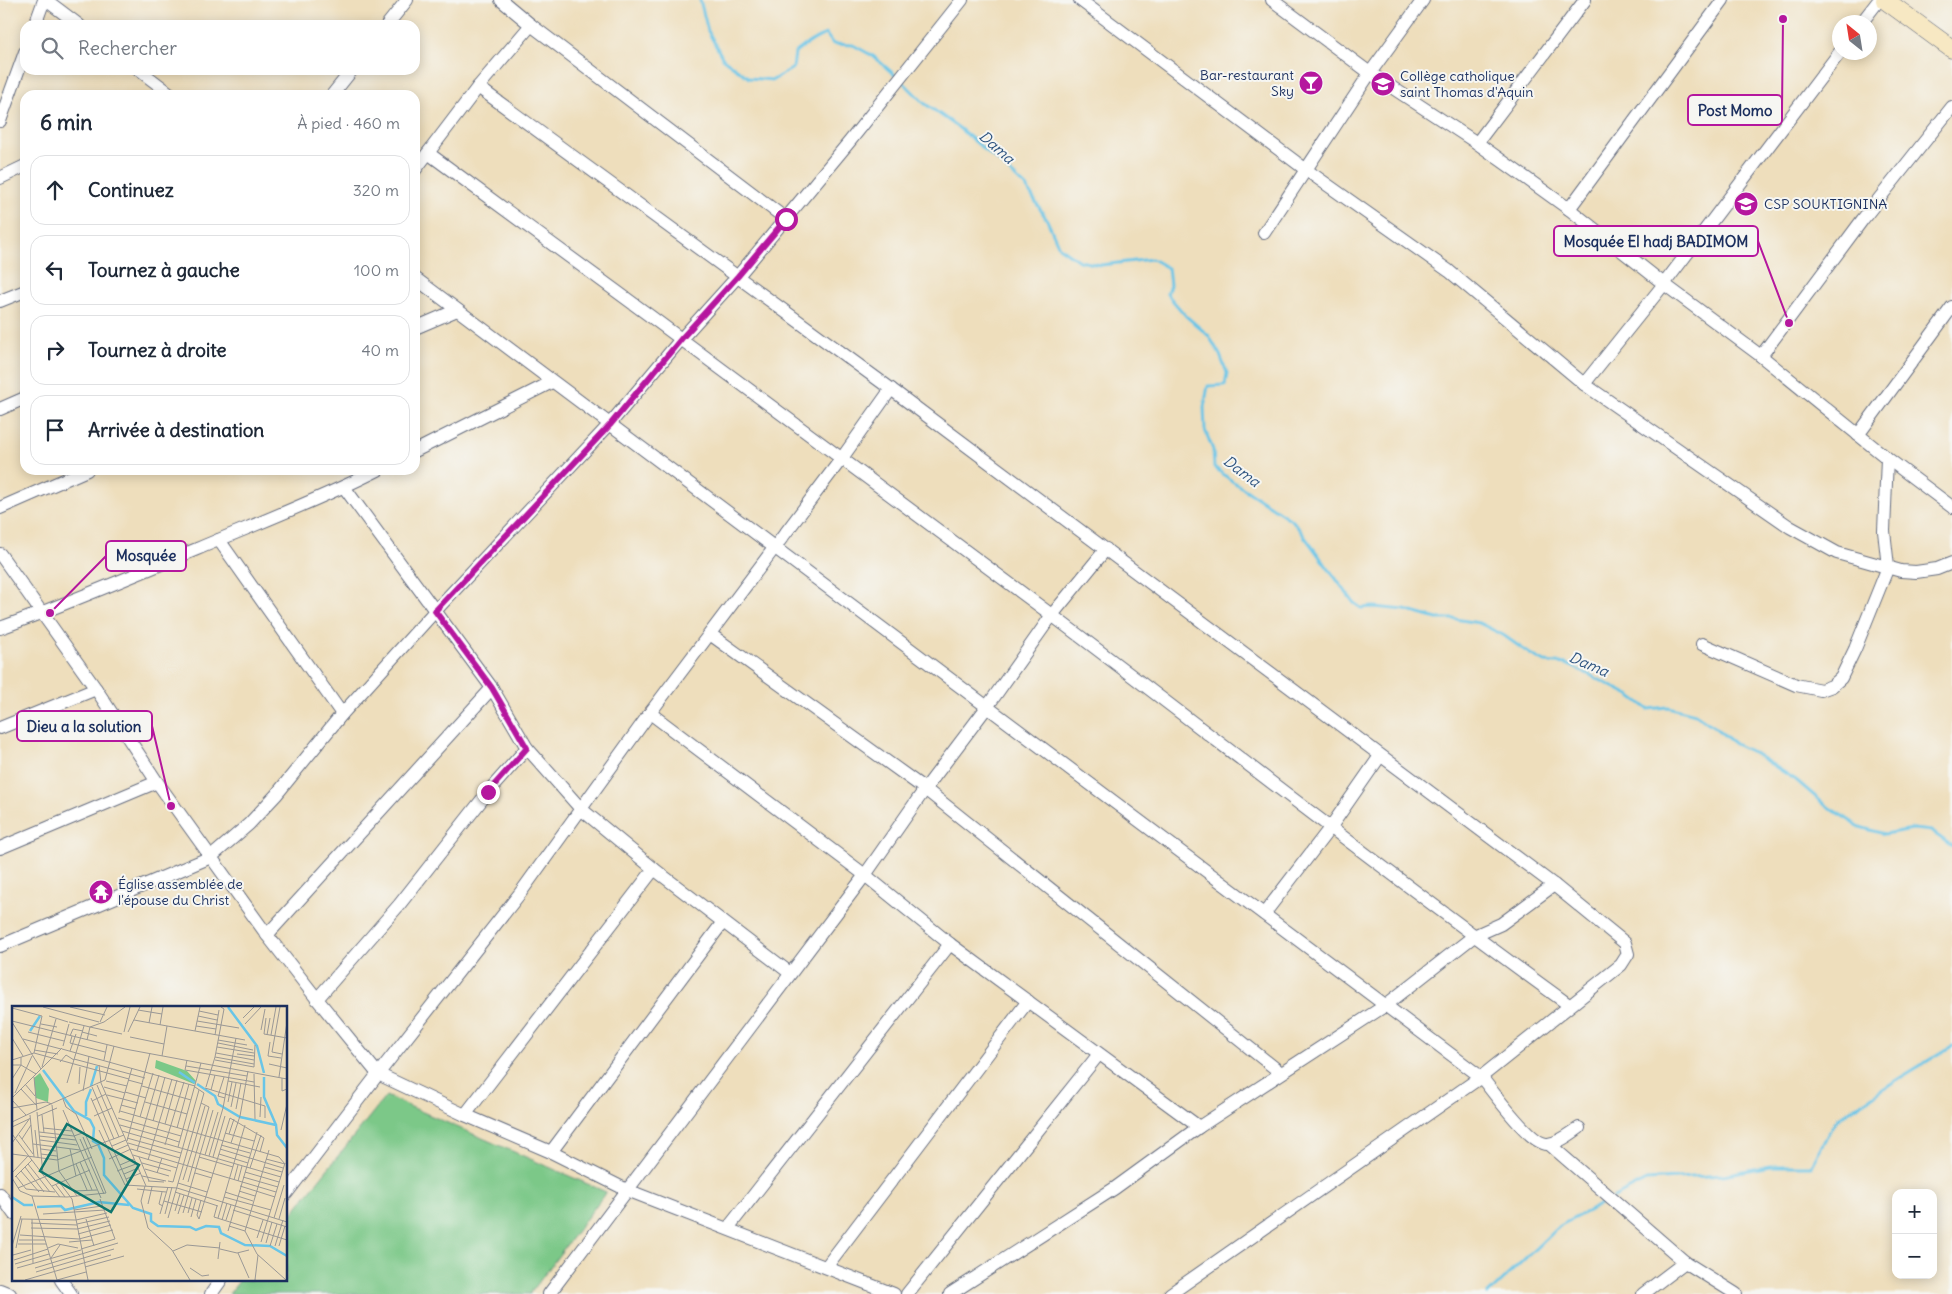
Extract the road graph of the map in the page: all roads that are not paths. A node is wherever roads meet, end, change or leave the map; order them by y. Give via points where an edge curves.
1 (45, 0) edge
2 (407, 0) edge
3 (501, 0) edge
4 (962, 0) edge
5 (1080, 0) edge
6 (1272, 0) edge
7 (1423, 0) edge
8 (1585, 0) edge
9 (1723, 0) edge
10 (1879, 0) edge
11 (1885, 0) edge
12 (1867, 15) edge
13 (37, 20) edge
14 (72, 20) edge
15 (391, 20) edge
16 (531, 25) junction
17 (1952, 49) edge
18 (1834, 60) edge
19 (20, 66) edge
20 (1370, 73) junction
21 (146, 75) edge
22 (348, 75) edge
23 (478, 87) junction
24 (165, 90) edge
25 (336, 90) edge
26 (1952, 106) edge
27 (0, 121) edge
28 (1477, 143) junction
29 (428, 153) junction
30 (420, 163) edge
31 (20, 168) edge
32 (1306, 169) junction
33 (0, 178) edge
34 (1569, 209) junction
35 (786, 219) junction
36 (1264, 233) dead end
37 (738, 276) junction
38 (420, 282) edge
39 (1664, 284) junction
40 (20, 293) edge
41 (0, 302) edge
42 (1952, 307) edge
43 (457, 310) junction
44 (420, 326) edge
45 (682, 338) junction
46 (1761, 356) junction
47 (552, 382) junction
48 (1584, 384) junction
49 (891, 389) junction
50 (20, 400) edge
51 (0, 409) edge
52 (610, 425) junction
53 (1858, 435) junction
54 (420, 448) edge
55 (842, 458) junction
56 (1887, 458) junction
57 (76, 475) edge
58 (368, 475) edge
59 (344, 487) junction
60 (1952, 507) edge
61 (0, 508) edge
62 (218, 540) junction
63 (774, 548) junction
64 (1106, 549) junction
65 (0, 554) edge
66 (1952, 563) edge
67 (1888, 567) junction
68 (435, 611) junction
69 (43, 613) junction
70 (1052, 615) junction
71 (0, 628) edge
72 (710, 634) junction
73 (1702, 644) dead end
74 (492, 688) junction
75 (96, 689) junction
76 (987, 707) junction
77 (650, 713) junction
78 (342, 714) junction
79 (0, 728) edge
80 (527, 748) junction
81 (1380, 756) junction
82 (157, 782) junction
83 (924, 789) junction
84 (581, 809) junction
85 (1330, 828) junction
86 (0, 848) edge
87 (211, 857) junction
88 (654, 870) junction
89 (865, 875) junction
90 (1554, 885) junction
91 (1264, 914) junction
92 (723, 922) junction
93 (267, 934) junction
94 (1474, 936) junction
95 (950, 944) junction
96 (0, 946) edge
97 (790, 973) junction
98 (317, 1000) junction
99 (1028, 1001) junction
100 (1386, 1005) junction
101 (1569, 1005) junction
102 (1100, 1054) junction
103 (1281, 1073) junction
104 (378, 1074) junction
105 (1482, 1076) junction
106 (465, 1115) junction
107 (1199, 1127) junction
108 (1579, 1128) dead end
109 (1548, 1144) junction
110 (551, 1152) junction
111 (627, 1190) junction
112 (288, 1191) edge
113 (0, 1194) edge
114 (12, 1211) edge
115 (728, 1228) junction
116 (1685, 1262) junction
117 (826, 1267) junction
118 (62, 1282) edge
119 (219, 1282) edge
120 (0, 1290) edge
121 (554, 1293) edge
122 (10, 1294) edge
123 (70, 1294) edge
124 (210, 1294) edge
125 (894, 1294) edge
126 (907, 1294) edge
127 (950, 1294) edge
128 (1170, 1294) edge
129 (1643, 1294) edge
130 (1736, 1294) edge

1 - 13 street
1 - 14 street
2 - 15 street
3 - 16 street
4 - 35 street
5 - 32 street
6 - 20 street
7 - 20 street
8 - 28 street
9 - 34 street
10 - 12 street
11 - 17 street
16 - 23 street
16 - 35 street
18 - 39 street
19 - 27 street
20 - 28 street
20 - 32 street
21 - 24 street
22 - 25 street
23 - 29 street
23 - 37 street
26 - 46 street
28 - 34 street
29 - 30 street
29 - 45 street
31 - 33 street
32 - 36 street
32 - 48 street via 1450,271
34 - 39 street
35 - 37 street
37 - 45 street
37 - 49 street
38 - 43 street
39 - 46 street
39 - 48 street
40 - 41 street
42 - 53 street
43 - 44 street
43 - 47 street
45 - 52 street
45 - 55 street
46 - 53 street
47 - 52 street
47 - 54 street
48 - 67 street via 1790,527 1837,553
49 - 55 street
49 - 64 street
50 - 51 street
52 - 63 street
52 - 68 street
53 - 56 street
55 - 63 street
55 - 70 street
56 - 60 street
56 - 67 street via 1884,531
57 - 61 street
58 - 59 street
59 - 62 street
59 - 68 street
62 - 69 street
62 - 78 street
63 - 72 street
63 - 76 street
64 - 70 street
64 - 81 street
65 - 69 street
66 - 67 street via 1916,572
67 - 73 street via 1855,650 1841,678 1832,686 1822,690 1796,685
68 - 74 street
68 - 78 street
69 - 71 street
69 - 75 street
70 - 76 street
70 - 85 street
72 - 77 street
72 - 83 street
74 - 80 street
74 - 93 street
75 - 79 street
75 - 82 street
76 - 83 street
76 - 91 street
77 - 84 street
77 - 89 street
78 - 87 street via 276,795
80 - 84 street
80 - 98 street
81 - 85 street
81 - 90 street
82 - 86 street
82 - 87 street
83 - 89 street
83 - 103 street
84 - 88 street
84 - 104 street via 522,892
85 - 91 street
85 - 94 street
87 - 93 street
87 - 96 street
88 - 92 street
88 - 106 street
89 - 95 street
89 - 97 street
90 - 94 street via 1501,924
90 - 101 street via 1625,944 1628,954 1621,965
91 - 100 street
92 - 97 street
92 - 110 street
93 - 98 street
94 - 100 street
94 - 101 street
95 - 99 street
95 - 115 street
97 - 111 street
98 - 104 street
99 - 102 street
99 - 117 street
100 - 103 street
100 - 105 street
101 - 105 street
102 - 107 street
102 - 126 street
103 - 107 street
104 - 106 street
104 - 112 street
105 - 109 street via 1528,1134 1539,1144
105 - 128 street
106 - 110 street
107 - 127 street via 1116,1188
108 - 109 street
109 - 116 street
110 - 111 street
111 - 115 street
111 - 121 street
113 - 114 street
115 - 117 street
116 - 129 street
116 - 130 street
117 - 125 street
118 - 123 street
119 - 124 street
120 - 122 street

